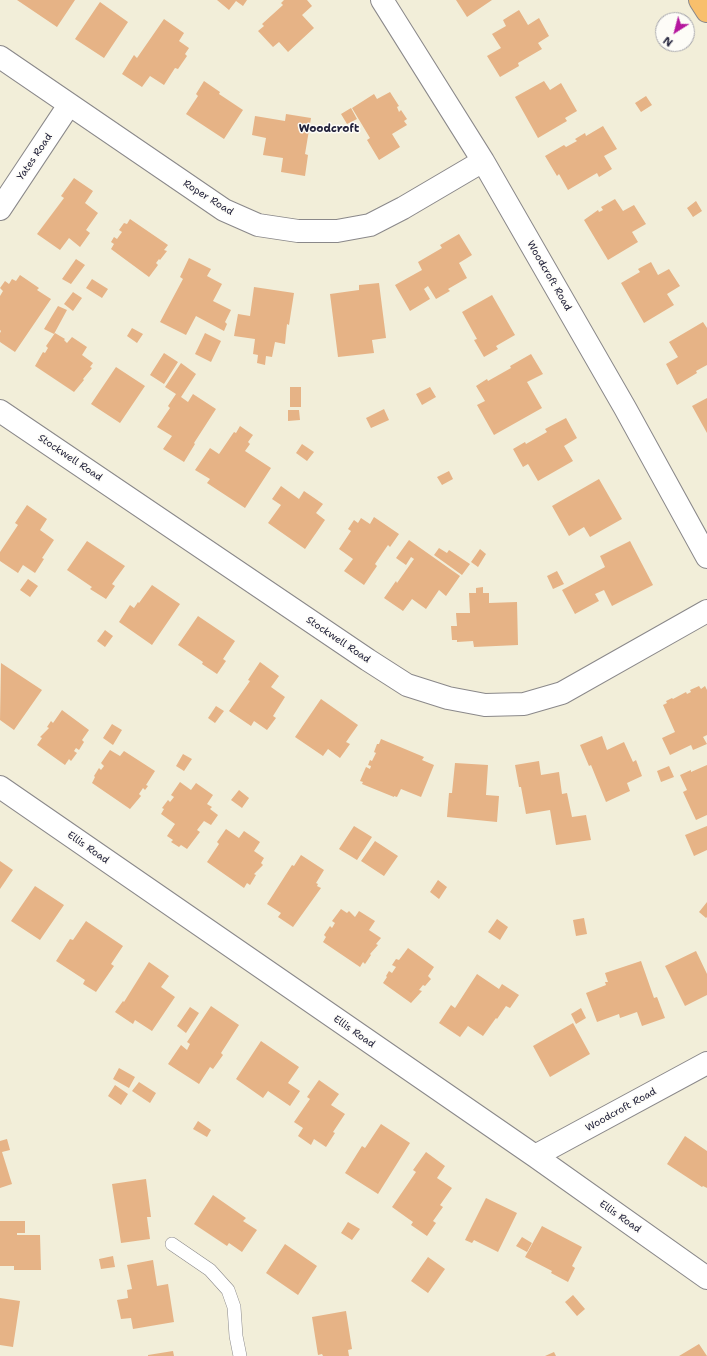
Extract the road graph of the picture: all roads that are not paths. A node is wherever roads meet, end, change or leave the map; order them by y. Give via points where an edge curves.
1 (382, 0) edge
2 (700, 0) edge
3 (707, 11) edge
4 (0, 57) edge
5 (69, 105) junction
6 (483, 161) junction
7 (0, 209) edge
8 (0, 411) edge
9 (707, 557) edge
10 (707, 611) edge
11 (0, 788) edge
12 (707, 1062) edge
13 (535, 1156) junction
14 (172, 1244) dead end
15 (707, 1278) edge
16 (240, 1356) edge

1 - 6 street, Woodcroft Road
2 - 3 highway
4 - 5 street, Roper Road
5 - 6 street, Roper Road via 224,210 258,225 298,231 337,231 370,225
5 - 7 street, Yates Road
6 - 9 street, Woodcroft Road
8 - 10 street, Stockwell Road via 407,685 448,698 486,705 524,704 562,693
11 - 13 street, Ellis Road
12 - 13 street, Woodcroft Road
13 - 15 street, Ellis Road
14 - 16 lane via 210,1270 228,1290 234,1307

